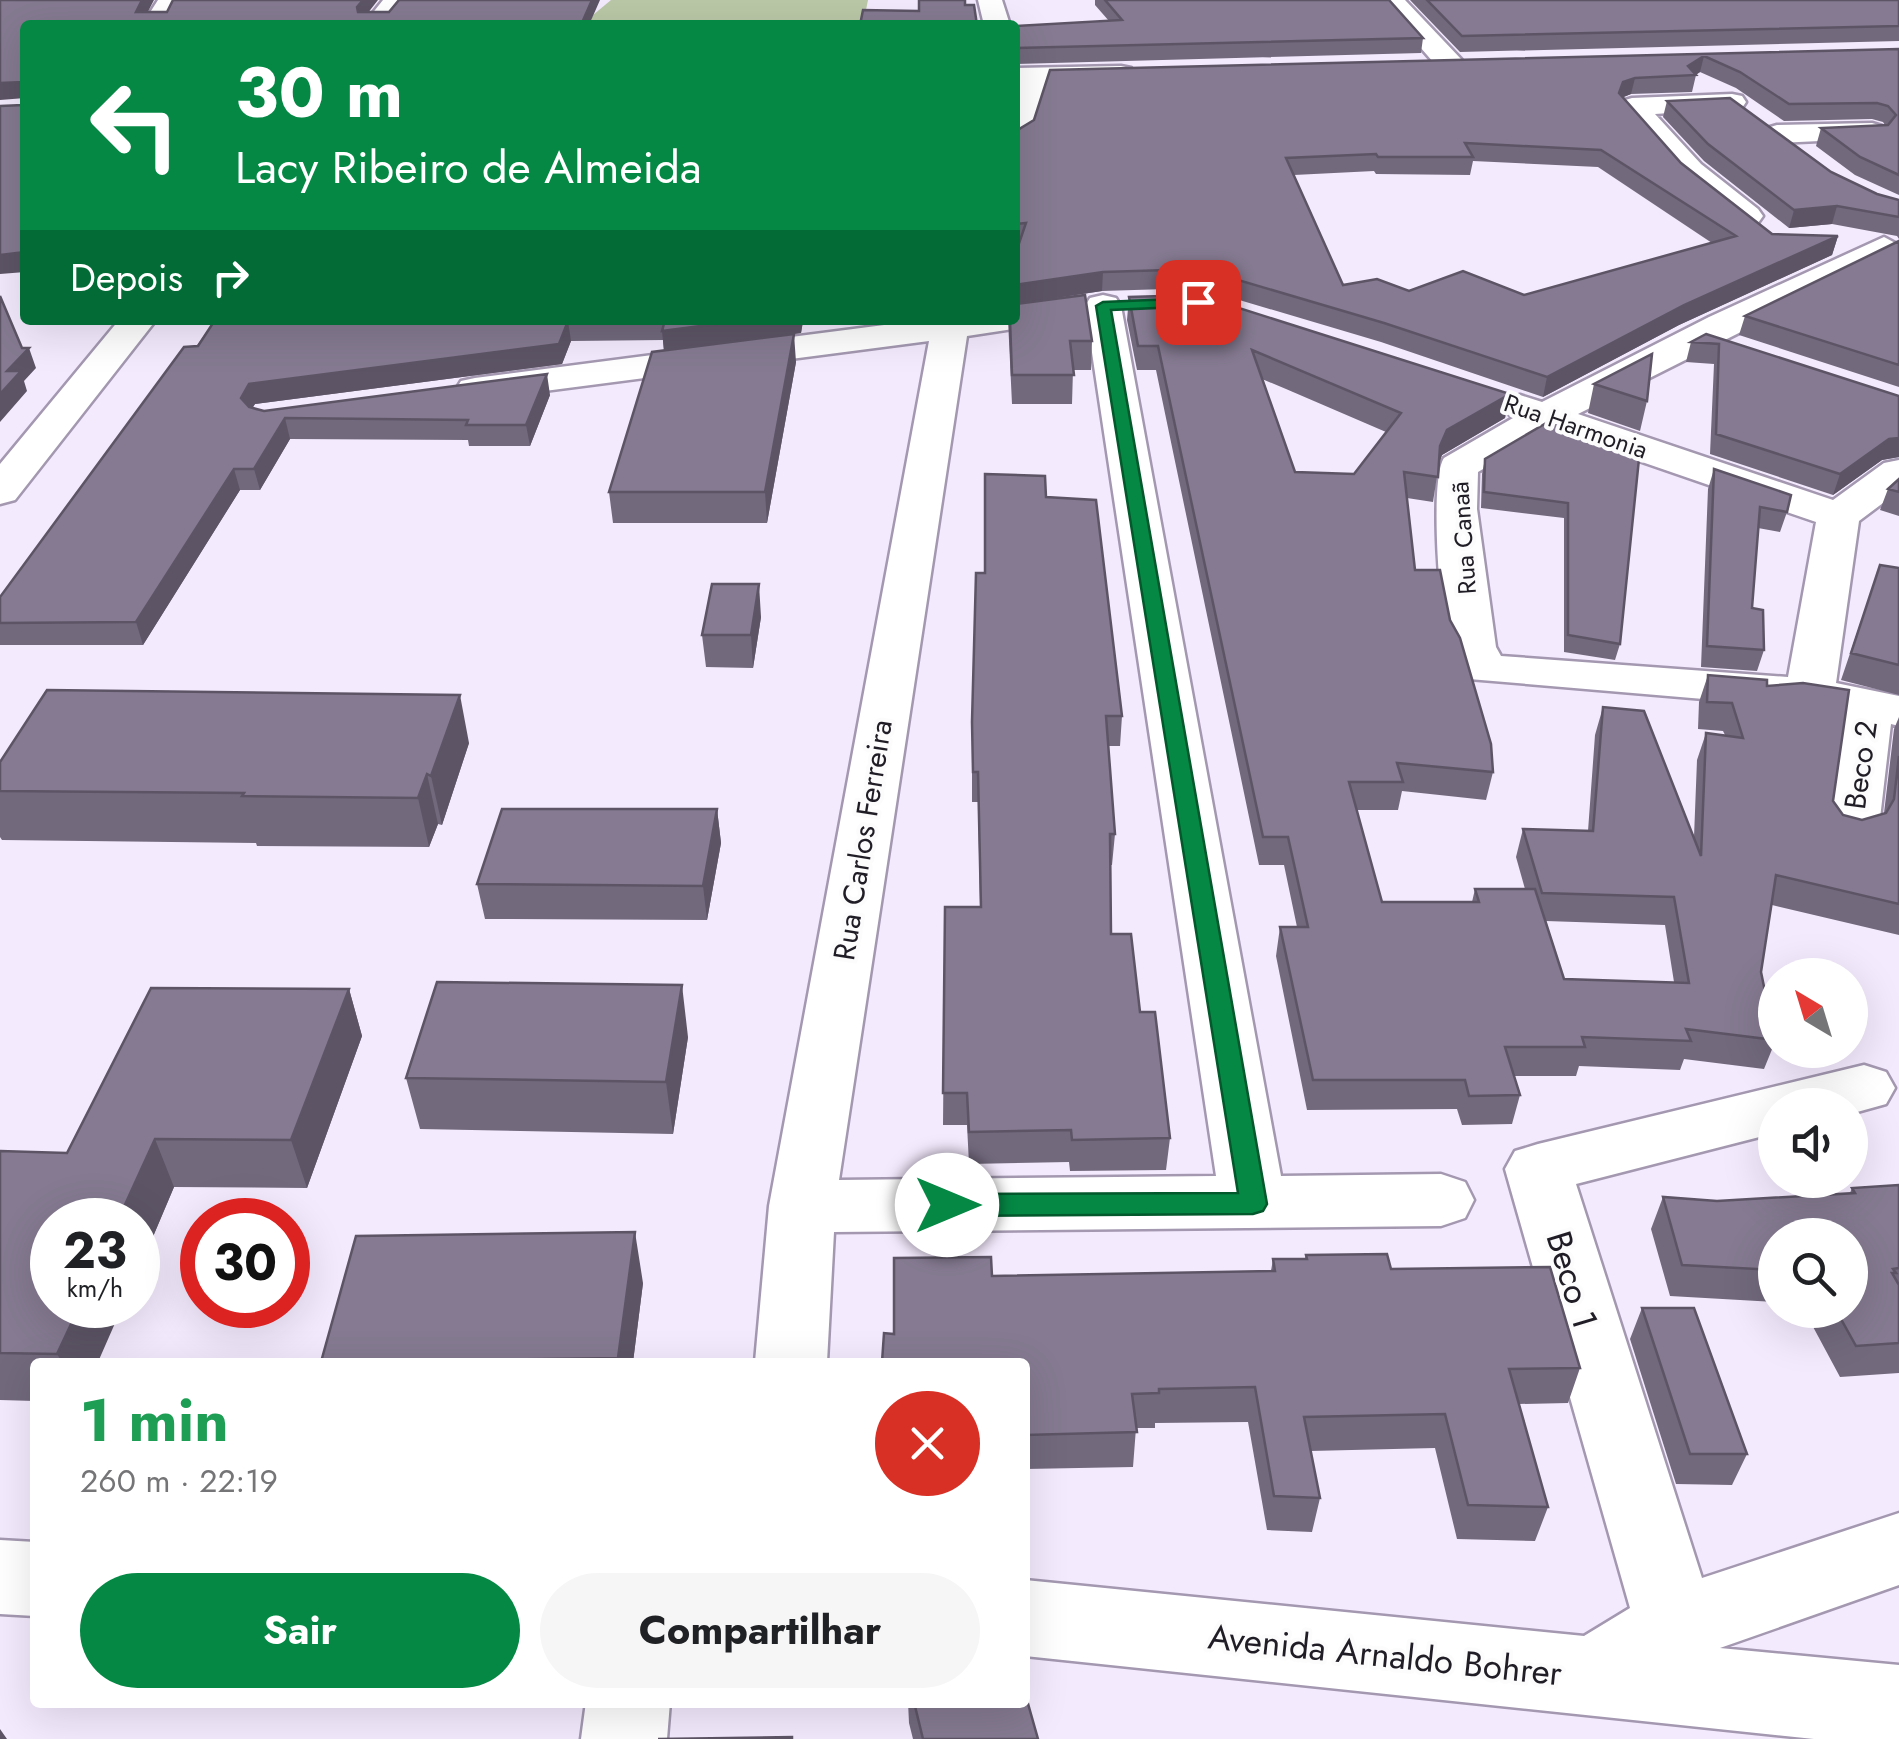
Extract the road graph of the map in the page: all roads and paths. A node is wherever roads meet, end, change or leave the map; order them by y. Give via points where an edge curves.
1 (396, 0) edge
2 (1391, 0) edge
3 (380, 20) edge
4 (1412, 66) edge
5 (1682, 70) edge
6 (1154, 73) edge
7 (1026, 76) edge
8 (1732, 102) junction
9 (1020, 109) edge
10 (1872, 132) edge
11 (1777, 134) junction
12 (1807, 159) edge
13 (1767, 188) edge
14 (1715, 190) junction
15 (1768, 233) edge
16 (1831, 238) edge
17 (1892, 249) edge
18 (1061, 313) edge
19 (1020, 317) edge
20 (134, 325) edge
21 (942, 325) edge
22 (949, 325) edge
23 (1694, 336) junction
24 (1750, 354) edge
25 (444, 393) edge
26 (1490, 396) edge
27 (1542, 414) junction
28 (1899, 472) edge
29 (0, 491) edge
30 (1838, 516) junction
31 (1810, 693) junction
32 (1884, 707) edge
33 (1852, 828) edge
34 (1758, 1114) edge
35 (1440, 1200) dead end
36 (1253, 1204) junction
37 (802, 1206) junction
38 (791, 1358) edge
39 (1899, 1549) edge
40 (0, 1578) edge
41 (30, 1578) edge
42 (1030, 1619) edge
43 (1676, 1625) junction
44 (1593, 1676) junction
45 (1899, 1706) edge
46 (627, 1708) edge
47 (624, 1739) edge

1 - 3 street
2 - 4 street via 1460,65
5 - 8 street
6 - 7 street
7 - 9 street
8 - 11 street
8 - 14 street via 1632,107
10 - 11 street
11 - 12 street
13 - 14 street
14 - 15 street
16 - 17 street
17 - 23 street, Rua Canaã
18 - 19 street
18 - 36 street
20 - 29 street
21 - 25 street
22 - 37 street, Rua Carlos Ferreira
23 - 24 street
23 - 27 street, Rua Canaã
26 - 27 street, Rua Harmonia
27 - 30 street, Rua Harmonia
27 - 31 street, Rua Canaã via 1458,467 1456,509 1472,647 1486,669
28 - 30 street
30 - 31 street
31 - 32 street, Rua Canaã
32 - 33 street, Beco 2
34 - 43 street, Beco 1 via 1538,1169
35 - 36 street
36 - 37 street
37 - 38 street, Rua Carlos Ferreira
39 - 43 street, Avenida Arnaldo Bohrer
40 - 41 street
42 - 44 street, Avenida Arnaldo Bohrer
43 - 44 street, Avenida Arnaldo Bohrer
44 - 45 street
46 - 47 street

